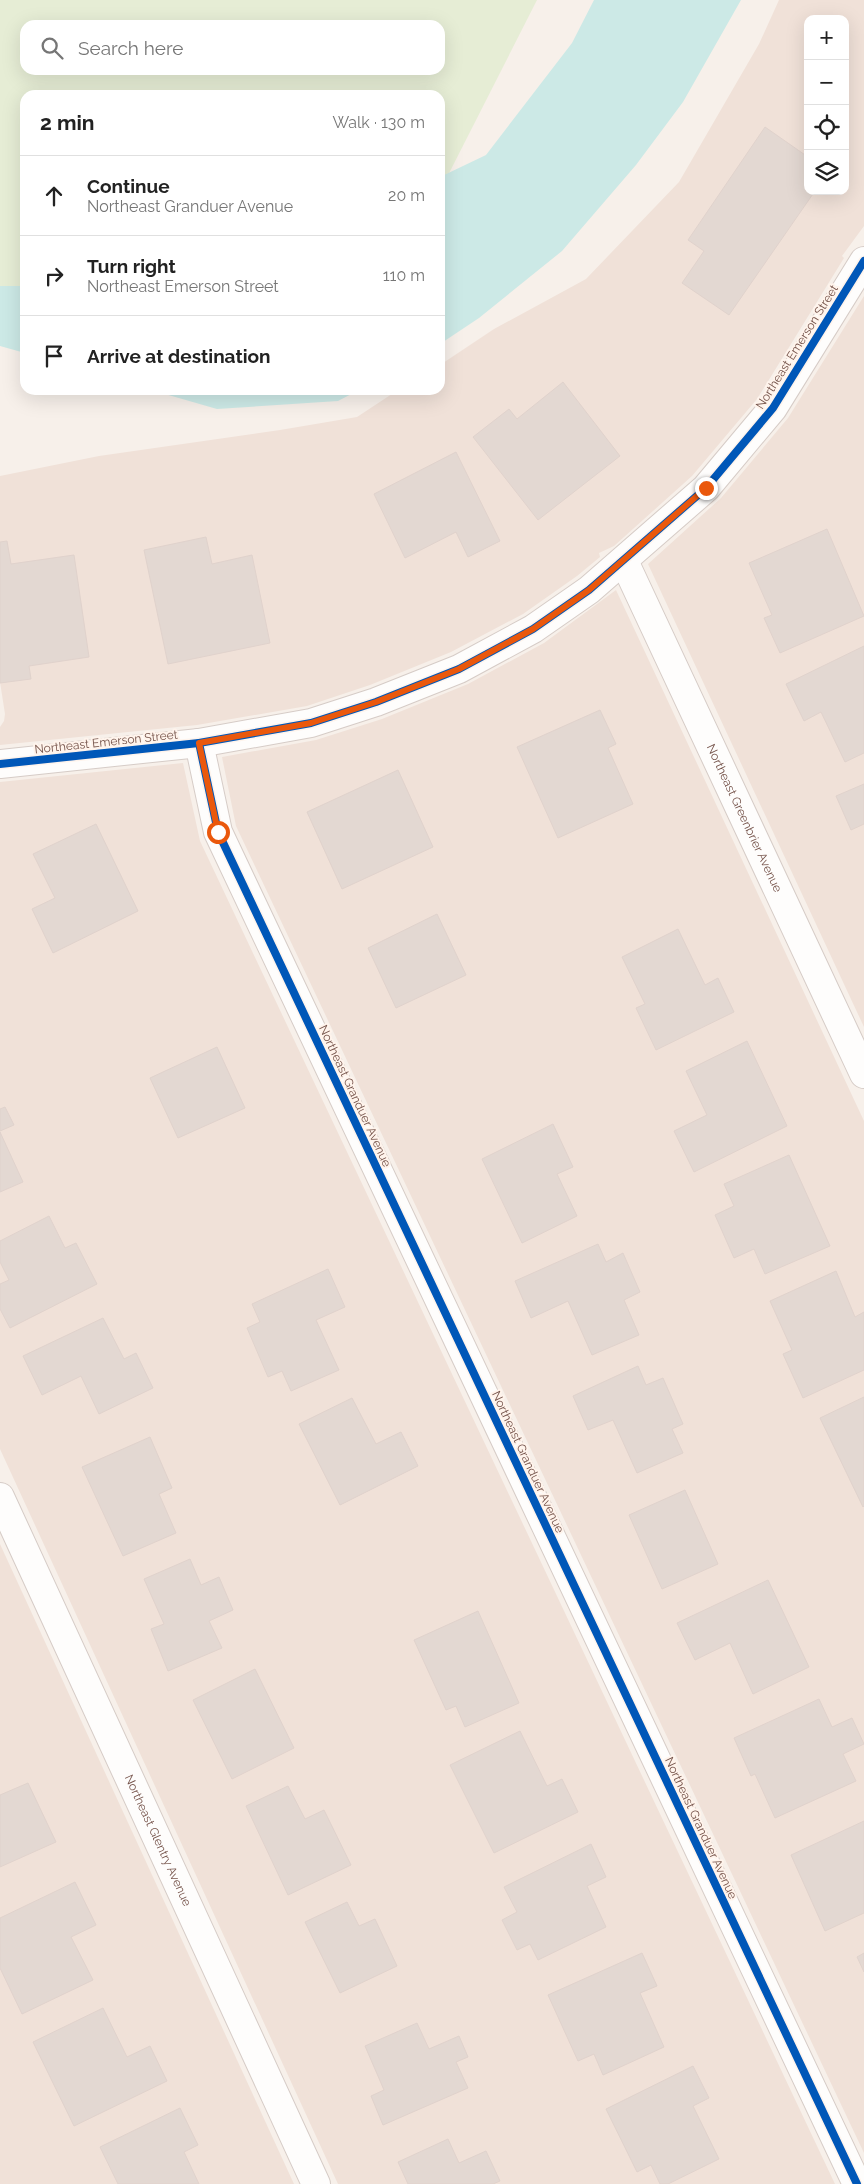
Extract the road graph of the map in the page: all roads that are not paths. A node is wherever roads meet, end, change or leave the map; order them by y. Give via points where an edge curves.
1 (864, 261) edge
2 (624, 561) junction
3 (199, 743) junction
4 (0, 764) edge
5 (864, 1074) edge
6 (0, 1497) edge
7 (316, 2184) edge
8 (857, 2184) edge

1 - 2 street, Northeast Emerson Street via 773,408 706,488
2 - 3 street, Northeast Emerson Street via 533,629 459,669 376,702 311,723
2 - 5 street, Northeast Greenbrier Avenue
3 - 4 street, Northeast Emerson Street
3 - 8 street, Northeast Granduer Avenue via 218,832
6 - 7 street, Northeast Glentry Avenue

